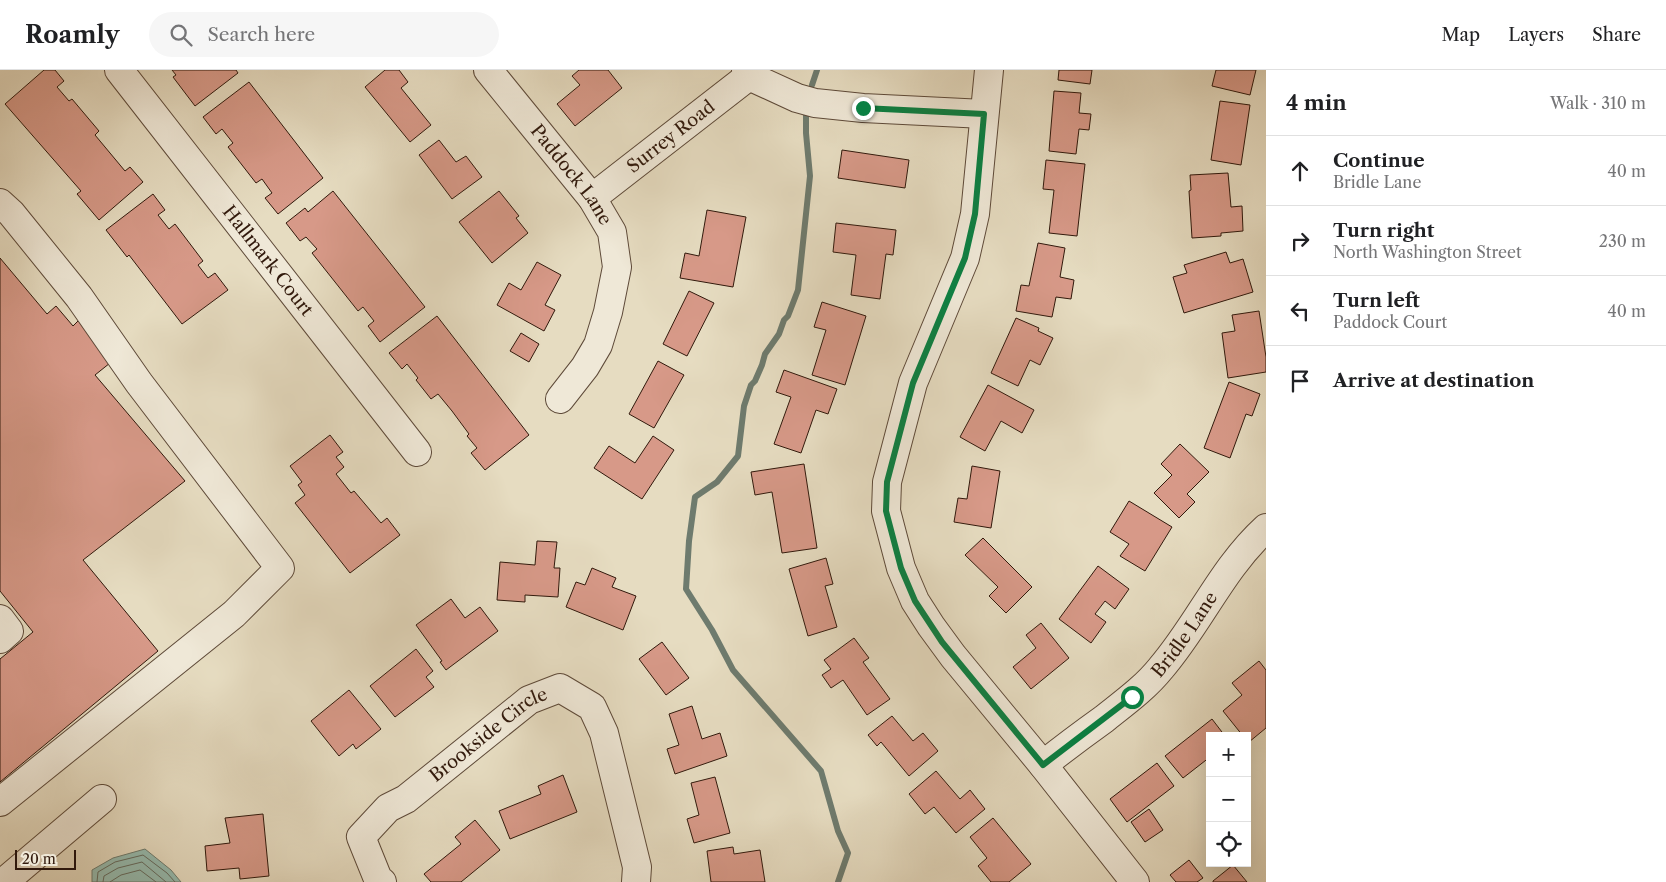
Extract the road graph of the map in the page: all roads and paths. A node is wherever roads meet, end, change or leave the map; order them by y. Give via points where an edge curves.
1 (120, 70) edge
2 (488, 70) edge
3 (989, 70) edge
4 (748, 73) edge
5 (984, 114) junction
6 (592, 198) junction
7 (0, 203) edge
8 (560, 399) dead end
9 (417, 452) dead end
10 (1266, 528) edge
11 (0, 619) edge
12 (0, 638) edge
13 (1043, 765) junction
14 (102, 799) dead end
15 (0, 802) edge
16 (4, 882) edge
17 (382, 882) edge
18 (636, 882) edge
19 (1135, 882) edge

1 - 9 street, Hallmark Court
2 - 6 street, Paddock Lane
3 - 5 street
4 - 5 street via 814,103
4 - 6 street, Surrey Road
5 - 13 street via 975,214 965,258 913,383 887,482 886,511 901,568 915,601 942,642
6 - 8 street, Paddock Lane via 612,232 617,267 598,345
7 - 15 street via 79,297 139,383 280,568 234,614
10 - 13 street, Bridle Lane via 1234,564 1160,670 1132,697
11 - 12 street via 9,631
13 - 19 street
14 - 16 street
17 - 18 street, Brookside Circle via 361,837 388,808 406,799 529,700 560,688 592,707 604,733 637,867

